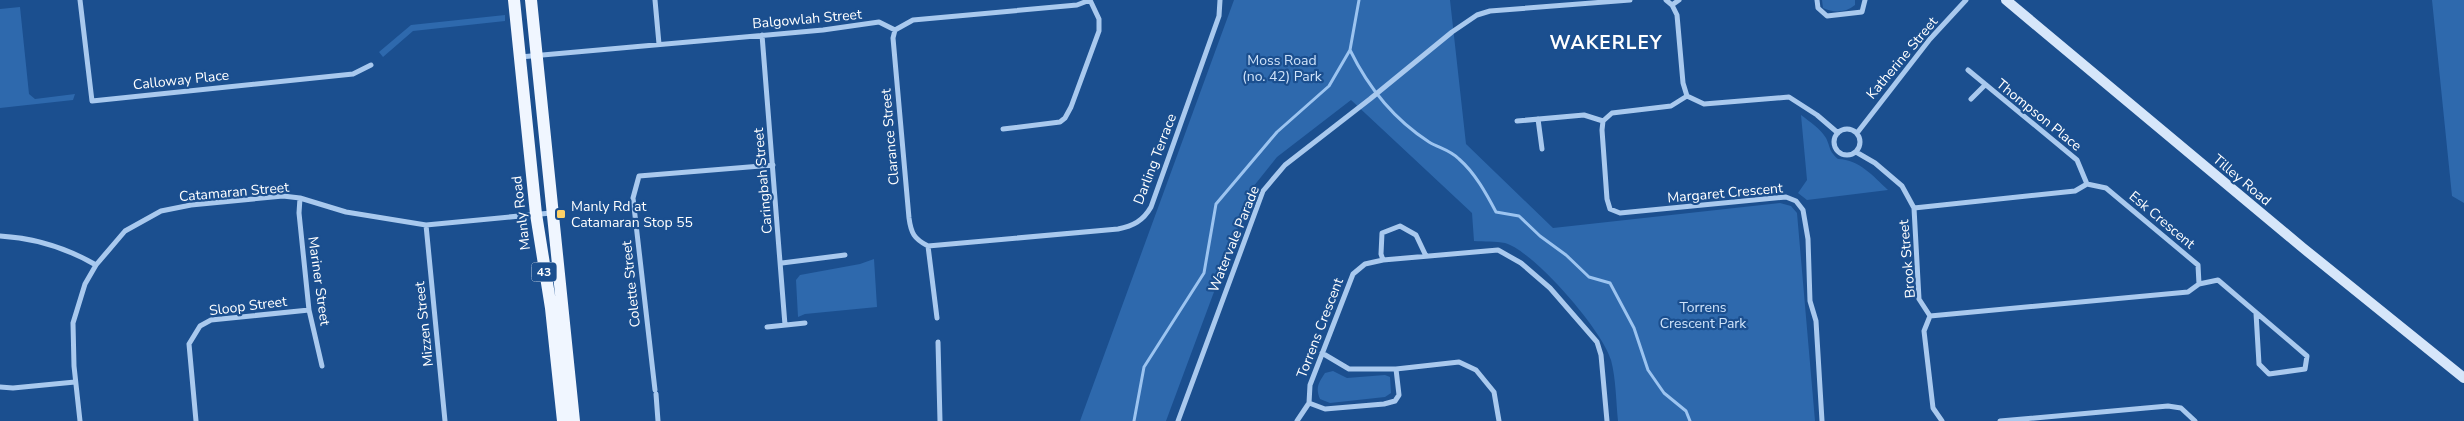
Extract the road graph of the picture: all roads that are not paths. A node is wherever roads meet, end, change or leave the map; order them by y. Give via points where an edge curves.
1 (80, 0) edge
2 (514, 0) edge
3 (531, 0) edge
4 (655, 0) edge
5 (1090, 0) edge
6 (1220, 0) edge
7 (1630, 0) edge
8 (1666, 0) edge
9 (1679, 0) edge
10 (1817, 0) edge
11 (1865, 0) edge
12 (1966, 0) edge
13 (2006, 0) edge
14 (1672, 5) junction
15 (895, 30) junction
16 (762, 35) junction
17 (660, 44) junction
18 (537, 55) junction
19 (520, 57) junction
20 (371, 65) dead end
21 (1968, 70) dead end
22 (1985, 85) junction
23 (1687, 96) junction
24 (1971, 99) dead end
25 (1538, 119) junction
26 (1517, 121) dead end
27 (1603, 121) junction
28 (1003, 129) dead end
29 (1838, 133) junction
30 (1857, 133) junction
31 (1542, 150) dead end
32 (1856, 152) junction
33 (773, 165) junction
34 (2087, 184) junction
35 (300, 198) junction
36 (1914, 208) junction
37 (553, 212) junction
38 (536, 214) junction
39 (426, 225) junction
40 (0, 236) edge
41 (928, 246) junction
42 (844, 255) dead end
43 (1426, 256) junction
44 (1383, 260) junction
45 (782, 263) junction
46 (96, 265) junction
47 (2199, 284) junction
48 (309, 310) junction
49 (2256, 313) junction
50 (1930, 316) junction
51 (936, 318) dead end
52 (805, 323) dead end
53 (785, 325) junction
54 (767, 327) dead end
55 (938, 342) dead end
56 (1322, 353) junction
57 (322, 366) dead end
58 (1396, 369) junction
59 (2464, 378) edge
60 (76, 382) junction
61 (0, 387) edge
62 (1309, 403) junction
63 (80, 421) edge
64 (196, 421) edge
65 (445, 421) edge
66 (563, 421) edge
67 (574, 421) edge
68 (658, 421) edge
69 (940, 421) edge
70 (1178, 421) edge
71 (1297, 421) edge
72 (1499, 421) edge
73 (1607, 421) edge
74 (1822, 421) edge
75 (1942, 421) edge
76 (2000, 421) edge
77 (2195, 421) edge

1 - 20 street, Calloway Place via 92,101 353,74
2 - 19 main road, Manly Road / 43
3 - 18 main road, 43
4 - 17 street
5 - 15 street via 1077,5 913,20
5 - 28 street via 1099,18 1099,31 1065,118 1048,125
6 - 41 street, Darling Terrace via 1219,16 1145,217 1118,229
7 - 70 street, Watervale Parade via 1490,11 1477,15 1285,165 1263,191
8 - 14 street
9 - 14 street
10 - 11 street via 1818,8 1827,16 1862,12
12 - 30 street, Katherine Street via 1930,39
13 - 59 main road, Tilley Road
14 - 23 street via 1677,15
15 - 16 street, Balgowlah Street via 879,22
15 - 41 street, Clarance Street via 910,230 916,240
16 - 17 street, Balgowlah Street
16 - 33 street, Caringbah Street
17 - 18 street, Balgowlah Street
18 - 19 street, Balgowlah Street
18 - 37 main road, 43
19 - 38 main road, Manly Road / 43
21 - 22 street, Thompson Place
22 - 24 street
22 - 34 street, Thompson Place via 2077,160
23 - 27 street via 1671,106 1612,113
23 - 29 street via 1704,104 1789,97
25 - 26 street
25 - 27 street via 1584,115
25 - 31 street
27 - 74 street, Margaret Crescent via 1610,209 1620,213 1786,198 1796,201 1802,210 1808,239 1810,300 1816,321
29 - 30 street via 1848,129
29 - 32 street via 1834,141 1839,152 1847,156
30 - 32 street via 1861,141
32 - 36 street, Brook Street via 1902,186
33 - 45 street, Caringbah Street
33 - 68 street, Colette Street via 639,176 633,198
34 - 36 street via 2075,191
34 - 47 street, Esk Crescent via 2106,188 2198,265
35 - 39 street, Catamaran Street via 346,212
35 - 46 street, Catamaran Street via 283,196 161,211 125,231
35 - 48 street, Mariner Street
36 - 50 street, Brook Street via 1919,299
37 - 38 street, Catamaran Street
37 - 67 main road, 43
38 - 39 street, Catamaran Street
38 - 66 main road, Manly Road / 43 via 551,308
39 - 65 street, Mizzen Street
40 - 46 street via 56,245
41 - 51 street
42 - 45 street
43 - 44 street, Torrens Crescent
43 - 44 street via 1416,235 1400,226 1382,233
43 - 73 street, Torrens Crescent via 1498,250 1521,263 1550,288 1597,342
44 - 56 street, Torrens Crescent via 1365,264 1353,274
45 - 53 street, Caringbah Street
46 - 60 street, Catamaran Street via 85,284 73,324
47 - 49 street via 2218,280
47 - 50 street via 2188,292
48 - 57 street, Mariner Street
48 - 64 street, Sloop Street via 211,320 200,326 189,344
49 - 49 street via 2307,356 2305,369 2269,374 2259,364
50 - 75 street via 1924,331 1933,408
52 - 53 street
53 - 54 street
55 - 69 street
56 - 58 street via 1349,369
56 - 62 street, Torrens Crescent via 1310,385
58 - 62 street via 1399,395 1395,401 1325,409
58 - 72 street via 1459,362 1476,370 1494,392
60 - 61 street
60 - 63 street, Catamaran Street
62 - 71 street, Torrens Crescent
76 - 77 street via 2168,406 2180,408

